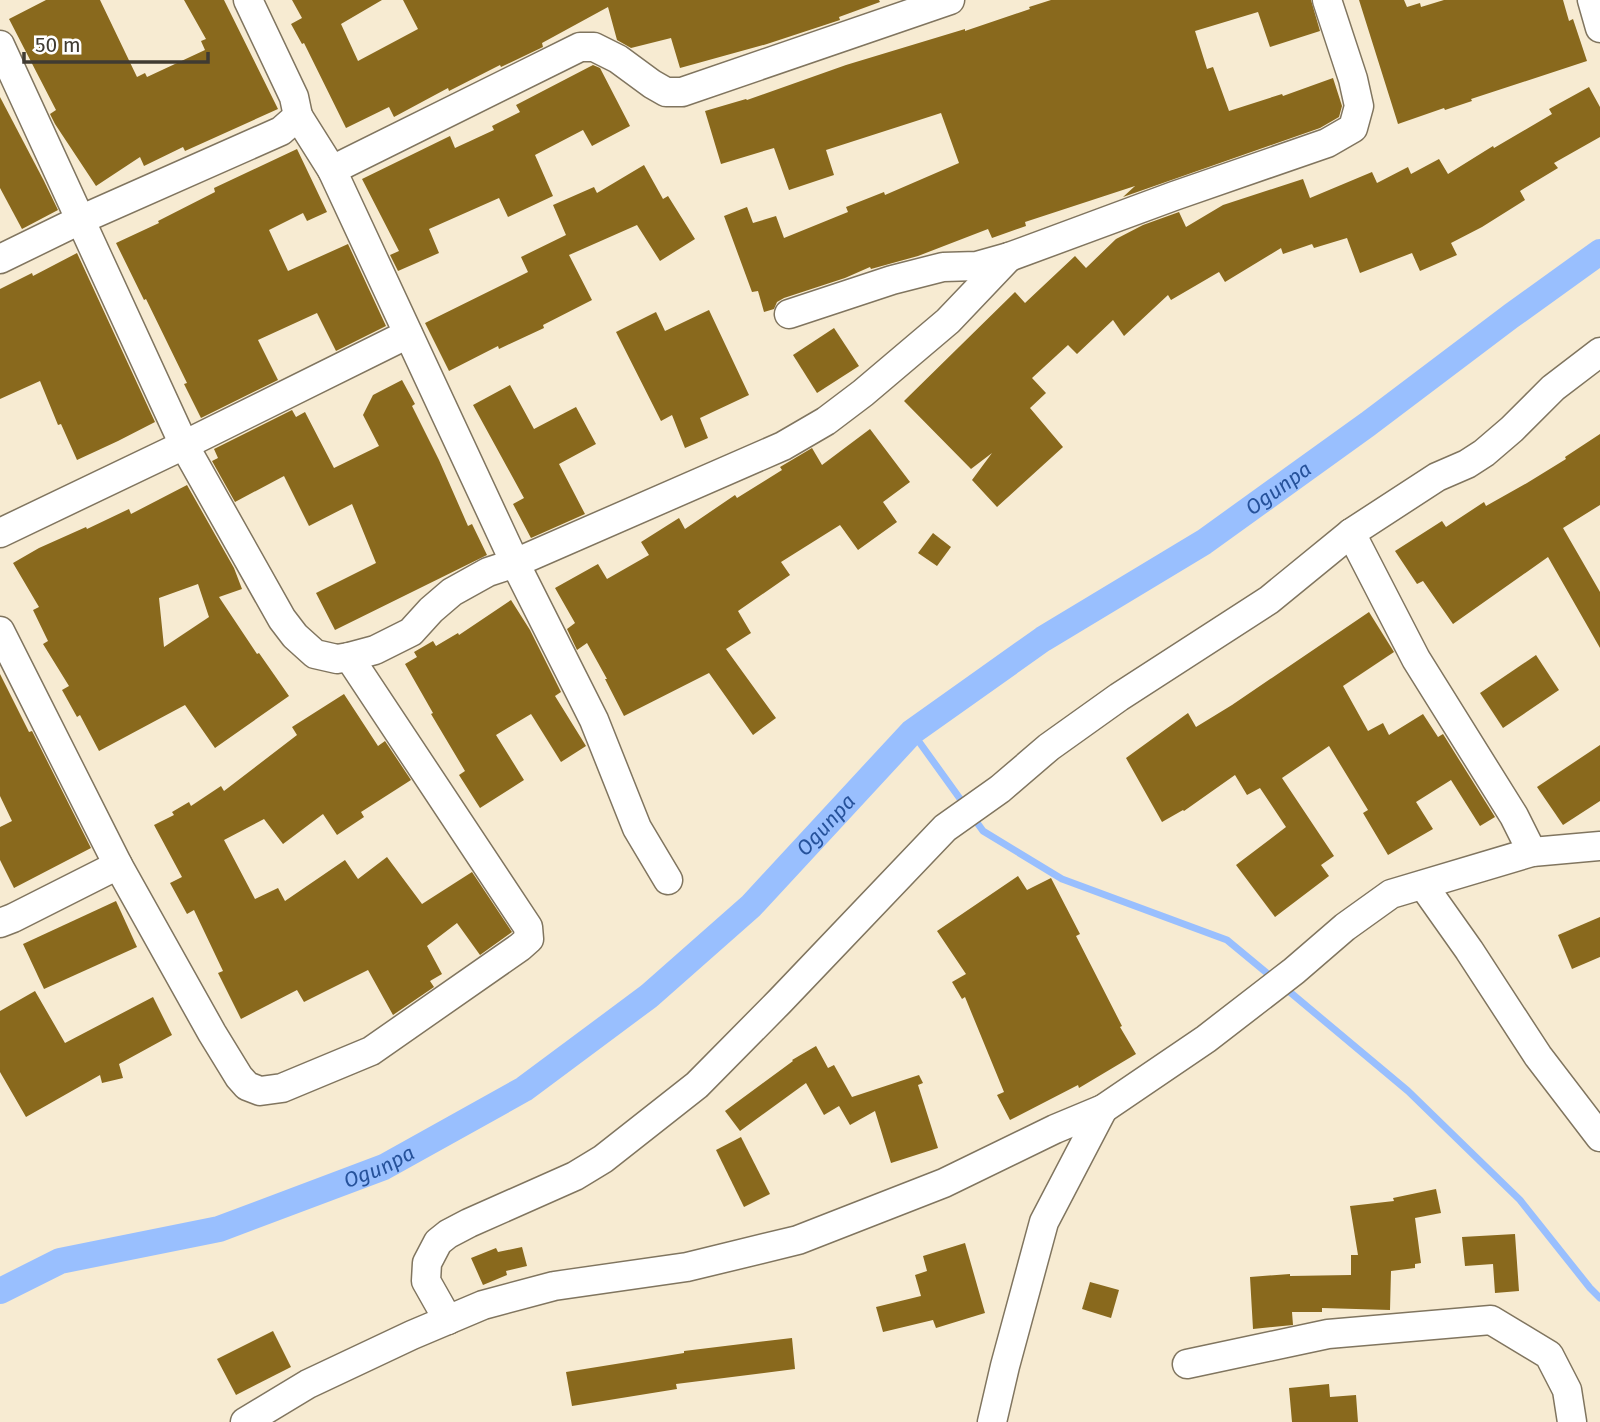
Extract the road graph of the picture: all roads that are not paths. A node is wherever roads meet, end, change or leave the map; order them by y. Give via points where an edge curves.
1 (248, 0) edge
2 (950, 0) edge
3 (1327, 0) edge
4 (1592, 0) edge
5 (1600, 28) edge
6 (0, 45) edge
7 (298, 116) junction
8 (332, 170) junction
9 (80, 220) junction
10 (1009, 257) junction
11 (0, 259) edge
12 (789, 314) dead end
13 (408, 334) junction
14 (1600, 352) edge
15 (184, 445) junction
16 (0, 533) edge
17 (1351, 533) junction
18 (515, 563) junction
19 (0, 631) edge
20 (349, 657) junction
21 (1600, 846) edge
22 (1532, 852) junction
23 (118, 866) junction
24 (668, 880) dead end
25 (1423, 885) junction
26 (0, 923) edge
27 (1103, 1109) junction
28 (1600, 1138) edge
29 (448, 1320) junction
30 (1187, 1364) dead end
31 (245, 1422) edge
32 (992, 1422) edge
33 (1572, 1422) edge

1 - 7 street via 294,97
2 - 8 street via 682,92 666,92 618,58 594,47 580,47
3 - 10 street via 1359,106 1353,128 1327,144
4 - 5 street
6 - 9 street
7 - 8 street
7 - 9 street via 281,131
8 - 13 street
9 - 11 street
9 - 15 street
10 - 12 street via 918,273
10 - 18 street via 948,321 826,421 783,446
13 - 15 street
13 - 18 street
14 - 17 street via 1553,388 1484,453 1437,477
15 - 16 street
15 - 20 street via 282,620 315,653
17 - 22 street via 1416,659
17 - 29 street via 1269,600 1119,697 945,828 697,1085 603,1160 438,1242 427,1263 426,1281
18 - 20 street via 452,592 411,632
18 - 24 street via 594,720 638,828
19 - 23 street
20 - 23 street via 528,927 529,939 371,1051 282,1088 260,1091 239,1077
21 - 22 street
22 - 25 street
23 - 26 street
25 - 27 street via 1391,894 1206,1039
25 - 28 street via 1538,1056
27 - 29 street via 944,1183 798,1240 687,1267 554,1286 483,1305
27 - 32 street via 1044,1222
29 - 31 street via 308,1384
30 - 33 street via 1328,1334 1491,1320 1549,1355 1567,1390

